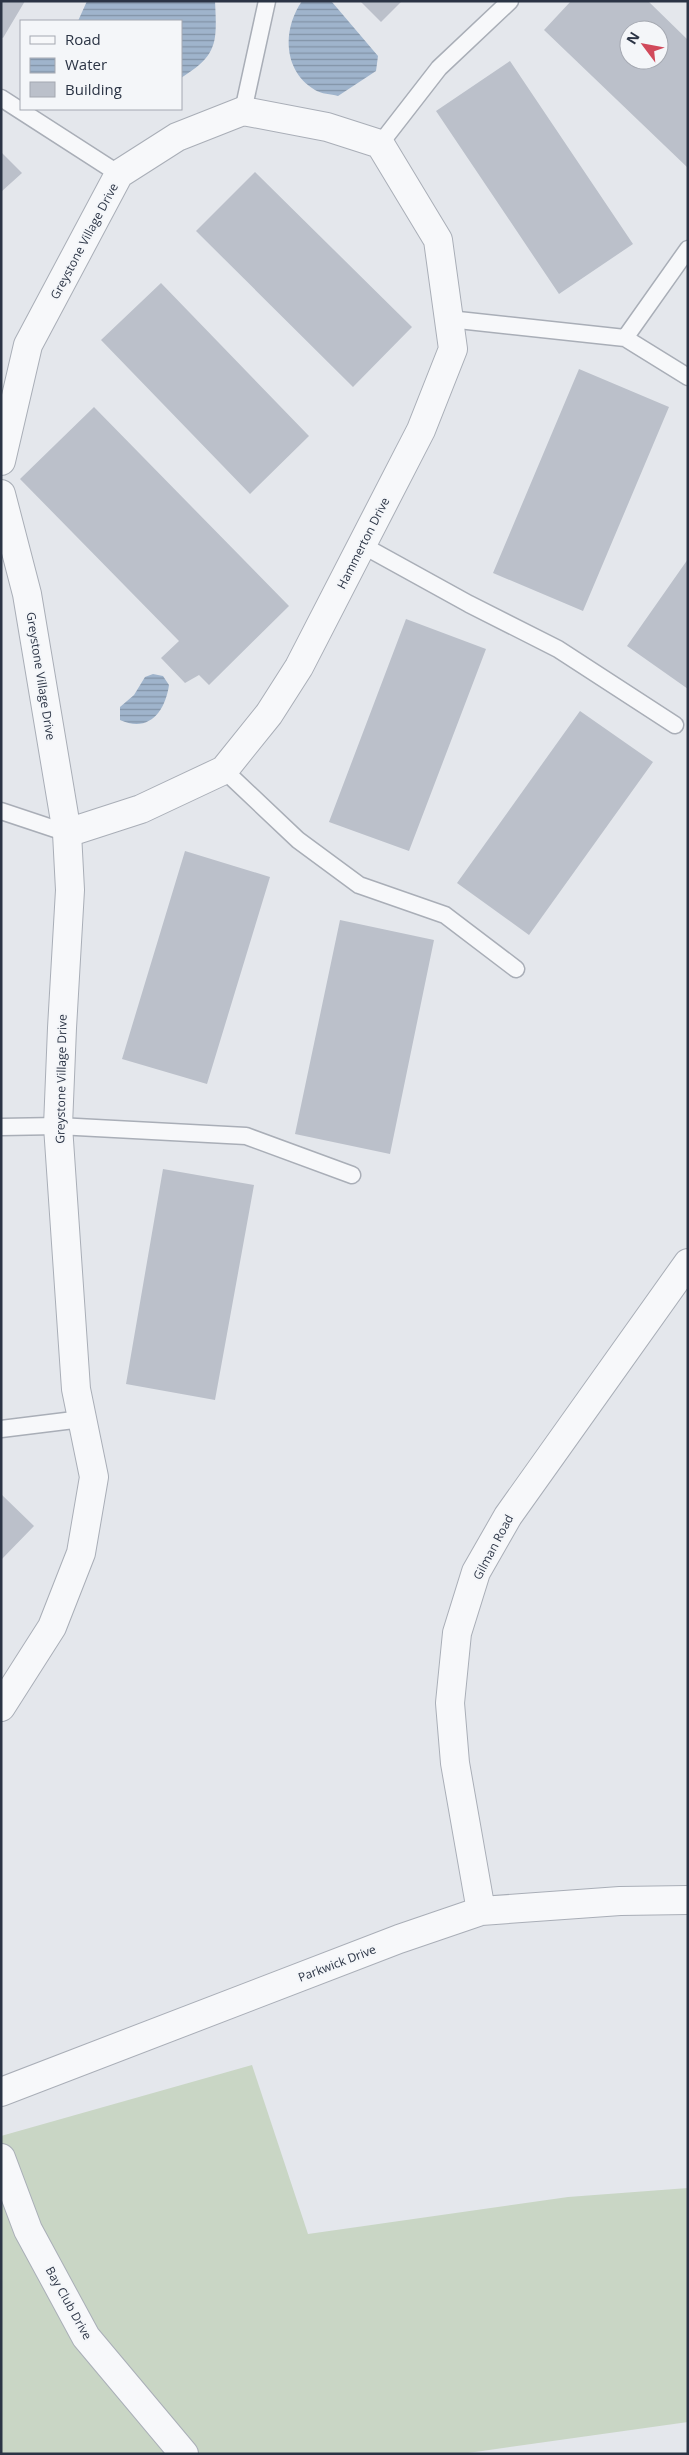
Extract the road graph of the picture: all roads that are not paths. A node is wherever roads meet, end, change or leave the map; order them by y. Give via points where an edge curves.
1 (267, 1) edge
2 (510, 1) edge
3 (1, 98) edge
4 (243, 111) junction
5 (380, 144) junction
6 (119, 174) junction
7 (688, 248) edge
8 (449, 319) junction
9 (625, 338) junction
10 (688, 377) edge
11 (1, 461) edge
12 (1, 494) edge
13 (362, 545) junction
14 (675, 725) dead end
15 (224, 770) junction
16 (1, 811) edge
17 (67, 832) junction
18 (516, 969) dead end
19 (58, 1126) junction
20 (1, 1127) edge
21 (352, 1175) dead end
22 (688, 1263) edge
23 (82, 1419) junction
24 (1, 1429) edge
25 (1, 1707) edge
26 (688, 1900) edge
27 (482, 1911) junction
28 (1, 2092) edge
29 (1, 2158) edge
30 (184, 2454) edge

1 - 4 lane
2 - 5 lane via 439,68
3 - 6 lane
4 - 5 street via 327,127
4 - 6 street, Greystone Village Drive via 177,137
5 - 8 street, Hammerton Drive via 438,240
6 - 11 street, Greystone Village Drive via 28,345
7 - 9 lane
8 - 9 lane
8 - 13 street, Hammerton Drive via 453,349 422,430
9 - 10 lane
12 - 17 street, Greystone Village Drive via 27,594
13 - 14 lane via 558,648
13 - 15 street, Hammerton Drive via 299,667 269,714
15 - 17 street, Hammerton Drive via 141,809
15 - 18 lane via 298,840 359,885 445,915
16 - 17 lane
17 - 19 street, Greystone Village Drive via 70,890
19 - 20 lane
19 - 21 lane via 246,1136
19 - 23 street, Greystone Village Drive via 76,1389
22 - 27 street, Gilman Road via 508,1516 476,1572 457,1633 450,1703 456,1763
23 - 24 lane
23 - 25 street, Greystone Village Drive via 94,1477 81,1554 52,1627
26 - 27 street, Parkwick Drive via 620,1901
27 - 28 street, Parkwick Drive via 389,1943
29 - 30 street, Bay Club Drive via 28,2230 86,2337

